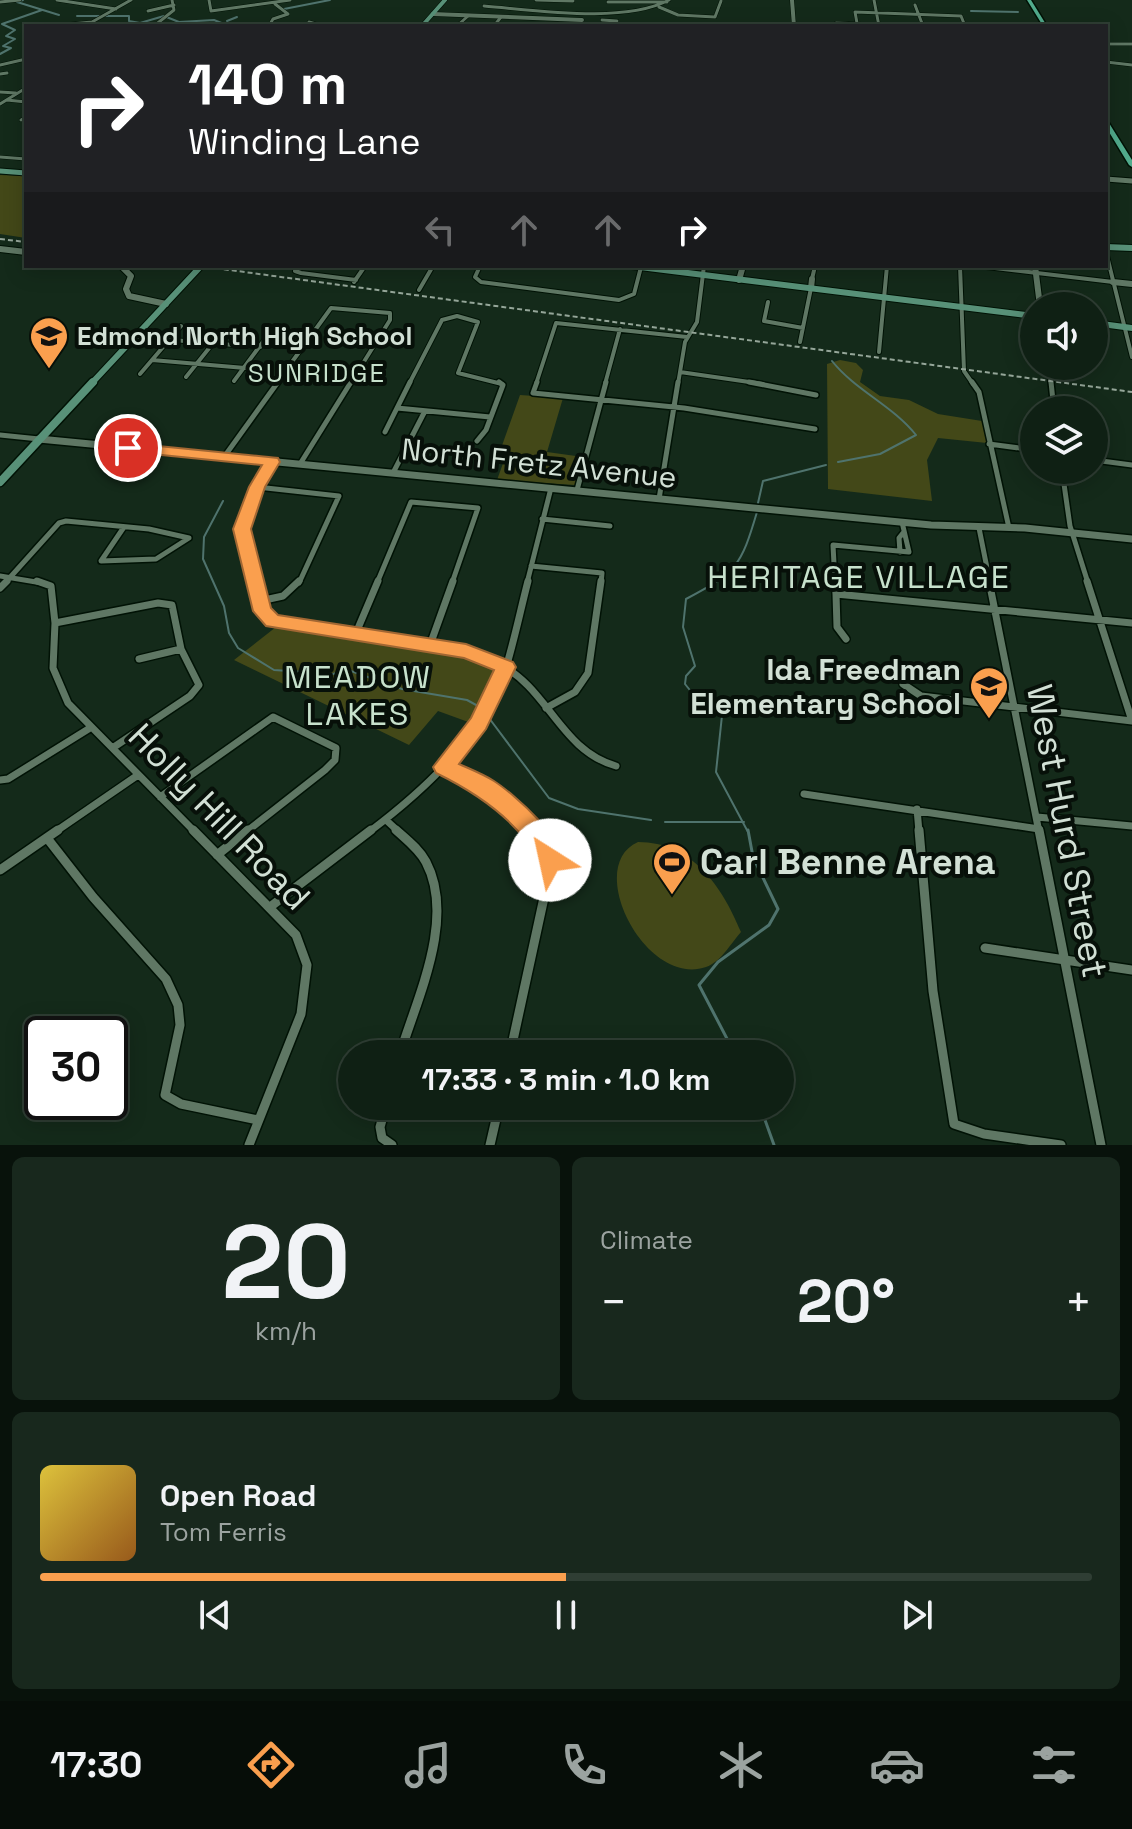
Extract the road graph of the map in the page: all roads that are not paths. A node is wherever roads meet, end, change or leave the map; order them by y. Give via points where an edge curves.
1 (20, 0) edge
2 (57, 0) edge
3 (131, 0) edge
4 (172, 0) edge
5 (209, 0) edge
6 (290, 0) edge
7 (445, 0) edge
8 (536, 0) edge
9 (792, 0) edge
10 (874, 0) edge
11 (1031, 0) edge
12 (573, 1) edge
13 (668, 1) edge
14 (721, 1) edge
15 (0, 2) edge
16 (608, 2) dead end
17 (275, 4) junction
18 (174, 5) junction
19 (915, 5) dead end
20 (484, 6) dead end
21 (659, 7) junction
22 (117, 9) junction
23 (1037, 9) junction
24 (568, 10) junction
25 (148, 11) dead end
26 (877, 13) junction
27 (433, 14) junction
28 (920, 14) junction
29 (468, 16) junction
30 (942, 16) junction
31 (501, 17) junction
32 (533, 19) junction
33 (566, 20) junction
34 (582, 20) dead end
35 (602, 20) dead end
36 (309, 22) dead end
37 (857, 23) junction
38 (83, 24) edge
39 (155, 24) edge
40 (270, 24) edge
41 (316, 24) edge
42 (424, 24) edge
43 (459, 24) edge
44 (496, 24) edge
45 (529, 24) edge
46 (563, 24) edge
47 (616, 24) edge
48 (794, 24) edge
49 (836, 24) edge
50 (868, 24) edge
51 (879, 24) edge
52 (922, 24) edge
53 (946, 24) edge
54 (964, 24) edge
55 (1045, 24) edge
56 (1046, 24) edge
57 (1108, 44) edge
58 (1132, 44) edge
59 (24, 59) edge
60 (1108, 62) edge
61 (0, 65) edge
62 (1132, 65) edge
63 (7, 73) dead end
64 (0, 74) edge
65 (24, 89) edge
66 (0, 92) edge
67 (18, 93) junction
68 (7, 100) junction
69 (24, 102) edge
70 (0, 104) edge
71 (24, 118) edge
72 (21, 120) dead end
73 (1108, 126) edge
74 (1129, 155) edge
75 (0, 157) edge
76 (24, 159) edge
77 (1132, 165) edge
78 (0, 171) edge
79 (24, 173) edge
80 (1108, 179) edge
81 (1132, 181) edge
82 (1132, 246) edge
83 (1108, 247) edge
84 (0, 249) edge
85 (24, 252) edge
86 (1108, 257) edge
87 (123, 268) edge
88 (199, 268) edge
89 (296, 268) edge
90 (364, 268) edge
91 (432, 268) edge
92 (479, 268) edge
93 (636, 268) edge
94 (651, 268) edge
95 (704, 268) edge
96 (742, 268) edge
97 (815, 268) edge
98 (887, 268) edge
99 (960, 268) edge
100 (1035, 269) edge
101 (703, 275) junction
102 (812, 279) joint
103 (739, 280) junction
104 (1113, 282) junction
105 (1132, 284) edge
106 (811, 288) junction
107 (419, 290) dead end
108 (1038, 292) edge
109 (884, 297) junction
110 (768, 302) dead end
111 (166, 304) junction
112 (961, 307) junction
113 (1020, 314) edge
114 (1108, 325) edge
115 (181, 326) dead end
116 (803, 328) junction
117 (1128, 328) edge
118 (620, 329) junction
119 (222, 332) dead end
120 (268, 335) dead end
121 (135, 337) junction
122 (687, 337) junction
123 (168, 339) junction
124 (800, 342) dead end
125 (213, 343) junction
126 (260, 347) junction
127 (879, 352) dead end
128 (1132, 357) edge
129 (152, 360) junction
130 (196, 364) junction
131 (245, 368) junction
132 (680, 372) junction
133 (140, 374) dead end
134 (186, 377) dead end
135 (234, 381) dead end
136 (816, 395) dead end
137 (600, 400) junction
138 (674, 407) junction
139 (397, 408) junction
140 (425, 411) junction
141 (490, 417) junction
142 (815, 429) dead end
143 (385, 432) dead end
144 (0, 435) edge
145 (39, 439) junction
146 (477, 441) dead end
147 (989, 444) junction
148 (1020, 448) edge
149 (224, 457) junction
150 (272, 462) junction
151 (1108, 462) edge
152 (300, 464) junction
153 (1132, 465) edge
154 (393, 473) junction
155 (0, 482) edge
156 (1064, 484) edge
157 (257, 487) junction
158 (551, 488) junction
159 (577, 490) junction
160 (659, 499) junction
161 (542, 519) junction
162 (902, 522) junction
163 (610, 526) dead end
164 (124, 527) junction
165 (979, 528) junction
166 (1009, 528) junction
167 (1073, 533) junction
168 (1132, 539) edge
169 (531, 566) junction
170 (4, 577) edge
171 (0, 588) edge
172 (836, 594) junction
173 (260, 601) junction
174 (994, 608) junction
175 (1102, 620) junction
176 (55, 623) junction
177 (1132, 623) edge
178 (356, 633) junction
179 (846, 639) dead end
180 (430, 645) junction
181 (181, 649) junction
182 (139, 659) dead end
183 (506, 667) junction
184 (903, 684) dead end
185 (546, 708) junction
186 (1014, 708) junction
187 (1132, 721) edge
188 (90, 728) junction
189 (114, 747) junction
190 (616, 766) dead end
191 (444, 767) junction
192 (138, 775) junction
193 (0, 780) edge
194 (804, 794) dead end
195 (160, 797) junction
196 (917, 809) junction
197 (1037, 817) junction
198 (386, 820) junction
199 (1132, 826) edge
200 (1039, 829) junction
201 (47, 838) junction
202 (217, 855) junction
203 (0, 870) edge
204 (270, 907) junction
205 (985, 948) dead end
206 (1065, 961) junction
207 (1132, 970) edge
208 (404, 1040) edge
209 (513, 1040) edge
210 (258, 1120) junction
211 (382, 1120) edge
212 (496, 1120) edge
213 (249, 1145) edge
214 (392, 1145) edge
215 (490, 1145) edge
216 (1061, 1145) edge
217 (1101, 1145) edge

1 - 15 street
2 - 22 street
3 - 22 street
4 - 18 street
5 - 17 street via 211,11
6 - 17 street
7 - 27 main road
8 - 12 street
9 - 48 street
10 - 26 street
11 - 23 main road
12 - 24 street
13 - 16 street
13 - 21 street
14 - 21 street via 715,17 678,15
17 - 40 street via 288,14
18 - 25 street
18 - 39 street via 173,12
19 - 28 street
20 - 24 street
21 - 24 street
22 - 38 street
23 - 55 main road
23 - 56 main road
26 - 28 street
26 - 37 street via 855,12
26 - 51 street
27 - 29 street
27 - 42 main road
28 - 30 street
28 - 52 street
29 - 31 street
29 - 43 street
30 - 53 street
30 - 54 street via 961,16
31 - 32 street
31 - 44 street
32 - 33 street
32 - 45 street
33 - 34 street
33 - 46 street
35 - 47 street via 618,20
36 - 41 street
37 - 49 street
37 - 50 street
57 - 58 street
59 - 61 street
60 - 62 street
63 - 64 street
65 - 67 street
66 - 67 street
67 - 68 street
68 - 69 street
68 - 70 street
71 - 72 street
73 - 74 main road
74 - 77 main road
75 - 76 street
78 - 79 main road
80 - 81 street
82 - 83 main road
84 - 85 street
86 - 104 street
87 - 111 street via 131,276 129,296
88 - 111 main road
89 - 90 street via 355,281
91 - 107 street
92 - 93 street via 475,277 481,282 619,300 634,294
94 - 101 main road
95 - 101 street
96 - 103 street
97 - 102 street
98 - 109 street
99 - 112 street
100 - 104 street
100 - 108 street
101 - 103 main road
101 - 122 street via 697,322
102 - 106 street
103 - 106 main road
104 - 105 street
104 - 117 street
106 - 109 main road
106 - 116 street
109 - 112 main road
109 - 127 street
110 - 116 street via 764,321
111 - 121 main road
112 - 113 main road
112 - 147 street via 964,371 979,392
114 - 117 main road
115 - 123 street
116 - 124 street
117 - 128 street
118 - 122 street
118 - 137 street
118 - 137 street via 556,323 533,393
119 - 125 street
120 - 126 street
121 - 123 street
121 - 145 main road
122 - 132 street
123 - 125 street
123 - 129 street
125 - 126 street
125 - 130 street
126 - 131 street
129 - 130 street
129 - 133 street
130 - 131 street
130 - 134 street
131 - 135 street
132 - 136 street
132 - 138 street
137 - 138 street
137 - 159 street
138 - 142 street
138 - 160 street
139 - 140 street
139 - 141 street via 440,324 457,316 478,322 458,373 503,385
139 - 143 street
140 - 141 street
140 - 154 street
141 - 146 street
144 - 145 street, North Fretz Avenue
145 - 149 street, North Fretz Avenue
145 - 155 main road
147 - 148 street
147 - 166 street
149 - 150 street, North Fretz Avenue
149 - 152 street via 331,308 392,315
150 - 152 street, North Fretz Avenue
150 - 157 street
151 - 153 street
152 - 154 street, North Fretz Avenue
154 - 158 street, North Fretz Avenue
156 - 167 street
157 - 173 street via 243,521 242,540
157 - 173 street via 339,496 297,586 283,596
158 - 159 street, North Fretz Avenue
158 - 161 street
159 - 160 street, North Fretz Avenue
160 - 162 street, North Fretz Avenue
161 - 163 street
161 - 169 street
162 - 165 street, North Fretz Avenue
162 - 172 street via 910,550 833,545
164 - 164 street via 101,561 156,559 189,538
164 - 170 street via 59,523
165 - 166 street, North Fretz Avenue
165 - 174 street, West Hurd Street
166 - 167 street, North Fretz Avenue
167 - 168 street, North Fretz Avenue
167 - 175 street
169 - 183 street
169 - 185 street via 602,573 588,673 575,692
170 - 171 street
170 - 176 street, Holly Hill Road via 51,586
172 - 174 street
172 - 179 street via 837,627
173 - 178 street via 273,621
174 - 175 street
174 - 186 street, West Hurd Street
175 - 177 street
175 - 187 street
176 - 181 street via 167,603 175,611
176 - 188 street, Holly Hill Road via 53,668 59,687
178 - 180 street
178 - 180 street via 411,502 478,508
180 - 183 street
181 - 182 street
181 - 189 street via 197,680 196,691
183 - 185 street
183 - 191 street via 479,723
184 - 186 street via 921,696
185 - 190 street via 574,747 599,763
186 - 187 street
186 - 197 street, West Hurd Street
188 - 189 street, Holly Hill Road
188 - 193 street
189 - 192 street, Holly Hill Road
191 - 198 street
191 - 209 street via 486,787 549,849 545,893
192 - 195 street, Holly Hill Road
192 - 201 street
194 - 196 street
195 - 202 street, Holly Hill Road
195 - 202 street via 273,717 336,748 338,753 325,770
196 - 200 street
196 - 216 street via 933,991 954,1124 984,1134
197 - 199 street
197 - 200 street, West Hurd Street
198 - 204 street
198 - 208 street via 424,859 438,894 429,951
200 - 206 street, West Hurd Street
201 - 203 street
201 - 210 street via 166,979 178,1005 180,1025 165,1095 181,1104
202 - 204 street, Holly Hill Road
204 - 210 street, Holly Hill Road via 296,935 308,974 299,1014
205 - 206 street
206 - 207 street
206 - 217 street, West Hurd Street
210 - 213 street, Holly Hill Road
211 - 214 street via 382,1138
212 - 215 street

